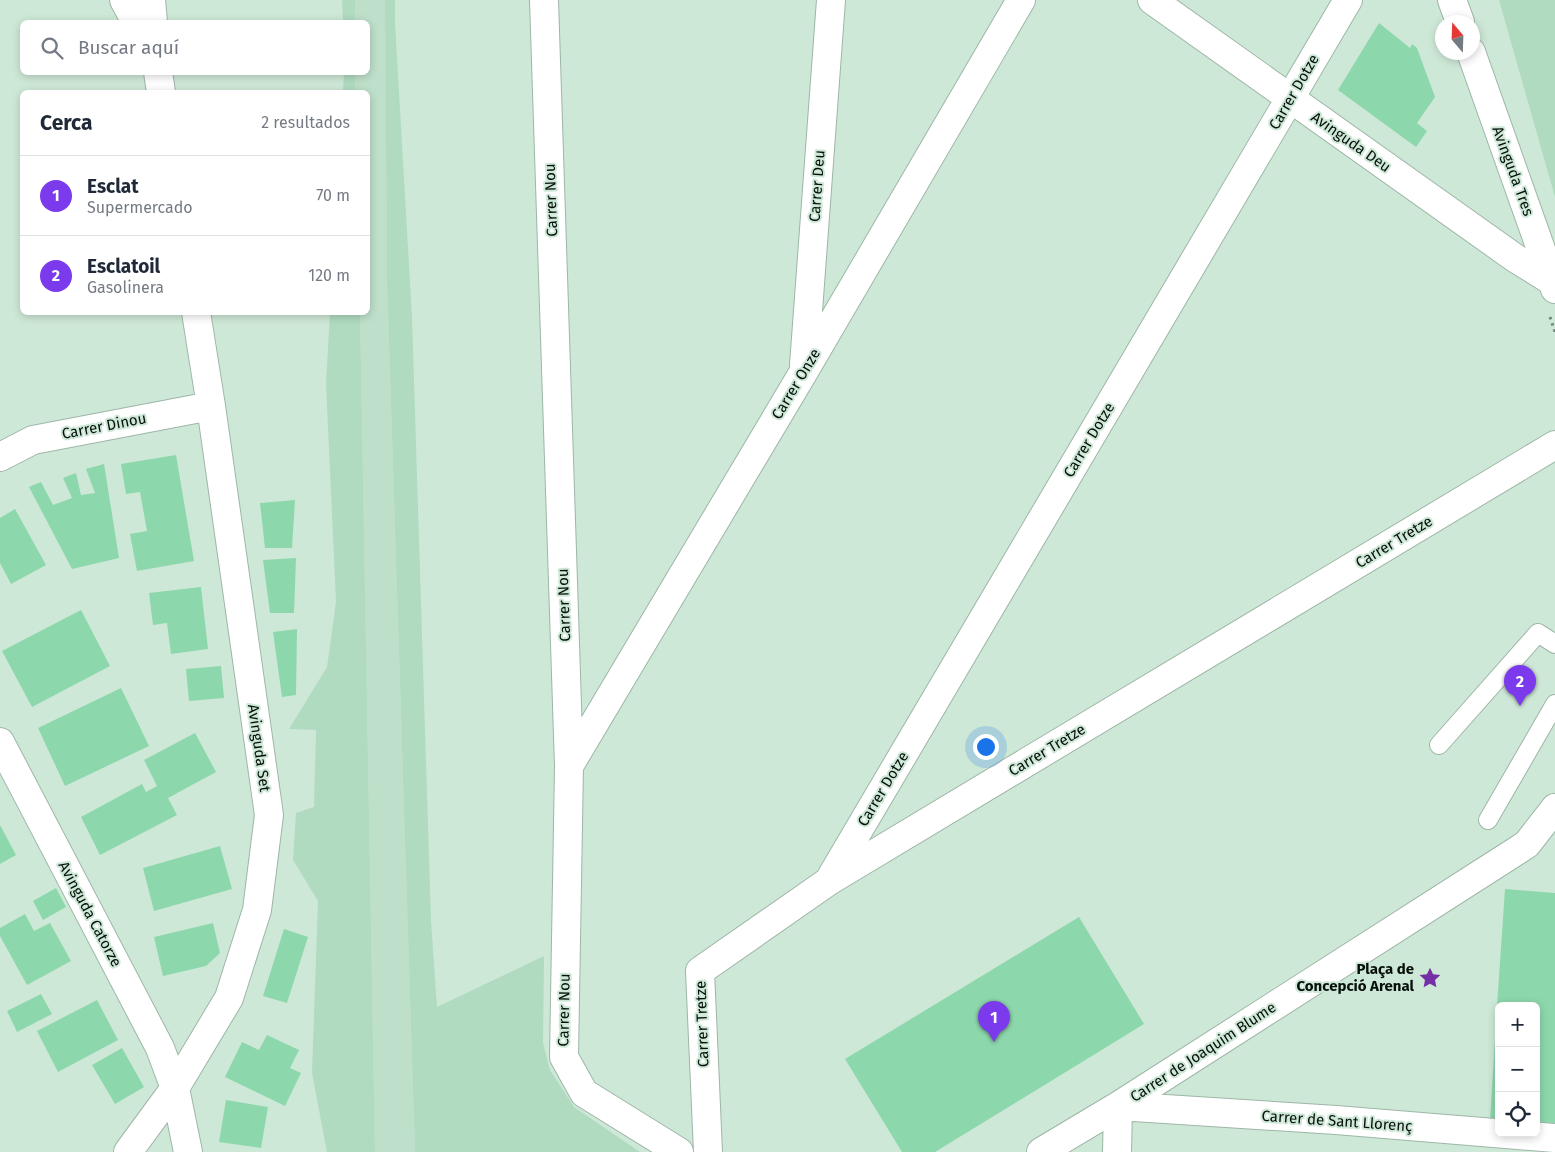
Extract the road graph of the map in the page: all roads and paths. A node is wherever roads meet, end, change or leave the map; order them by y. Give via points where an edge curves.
1 (124, 0) edge
2 (152, 0) edge
3 (544, 0) edge
4 (831, 0) edge
5 (1021, 0) edge
6 (1152, 0) edge
7 (1348, 0) edge
8 (1452, 0) edge
9 (1457, 15) edge
10 (135, 20) edge
11 (153, 20) edge
12 (1474, 60) edge
13 (158, 75) edge
14 (161, 90) edge
15 (1290, 98) junction
16 (1554, 285) edge
17 (196, 315) edge
18 (803, 373) junction
19 (211, 406) junction
20 (1555, 445) edge
21 (0, 457) edge
22 (1555, 644) edge
23 (1555, 704) edge
24 (0, 742) edge
25 (1439, 745) dead end
26 (569, 766) junction
27 (1555, 808) edge
28 (1488, 820) dead end
29 (829, 881) junction
30 (175, 1088) junction
31 (1118, 1106) junction
32 (1555, 1138) edge
33 (128, 1152) edge
34 (188, 1152) edge
35 (679, 1152) edge
36 (708, 1152) edge
37 (1041, 1152) edge
38 (1117, 1152) edge

1 - 10 street
2 - 11 street
3 - 26 street, Carrer Nou
4 - 18 street, Carrer Deu
5 - 18 street, Carrer Onze
6 - 15 street, Avinguda Deu
7 - 15 street, Carrer Dotze
8 - 9 street
12 - 16 street, Avinguda Tres
13 - 14 street
15 - 16 street, Avinguda Deu
15 - 29 street, Carrer Dotze
17 - 19 street, Avinguda Set
18 - 26 street, Carrer Onze
19 - 21 street, Carrer Dinou via 33,440
19 - 30 street, Avinguda Set via 269,815 257,910 229,998
20 - 29 street, Carrer Tretze
22 - 25 lane via 1538,633
23 - 28 lane
24 - 30 street, Avinguda Catorze via 160,1048
26 - 35 street, Carrer Nou via 564,1057 584,1093
27 - 31 street, Carrer de Joaquim Blume via 1527,844
29 - 36 street, Carrer Tretze via 700,971
30 - 33 street, Avinguda Set
30 - 34 street, Avinguda Catorze
31 - 32 street, Carrer de Sant Llorenç
31 - 37 street, Carrer de Joaquim Blume
31 - 38 street

